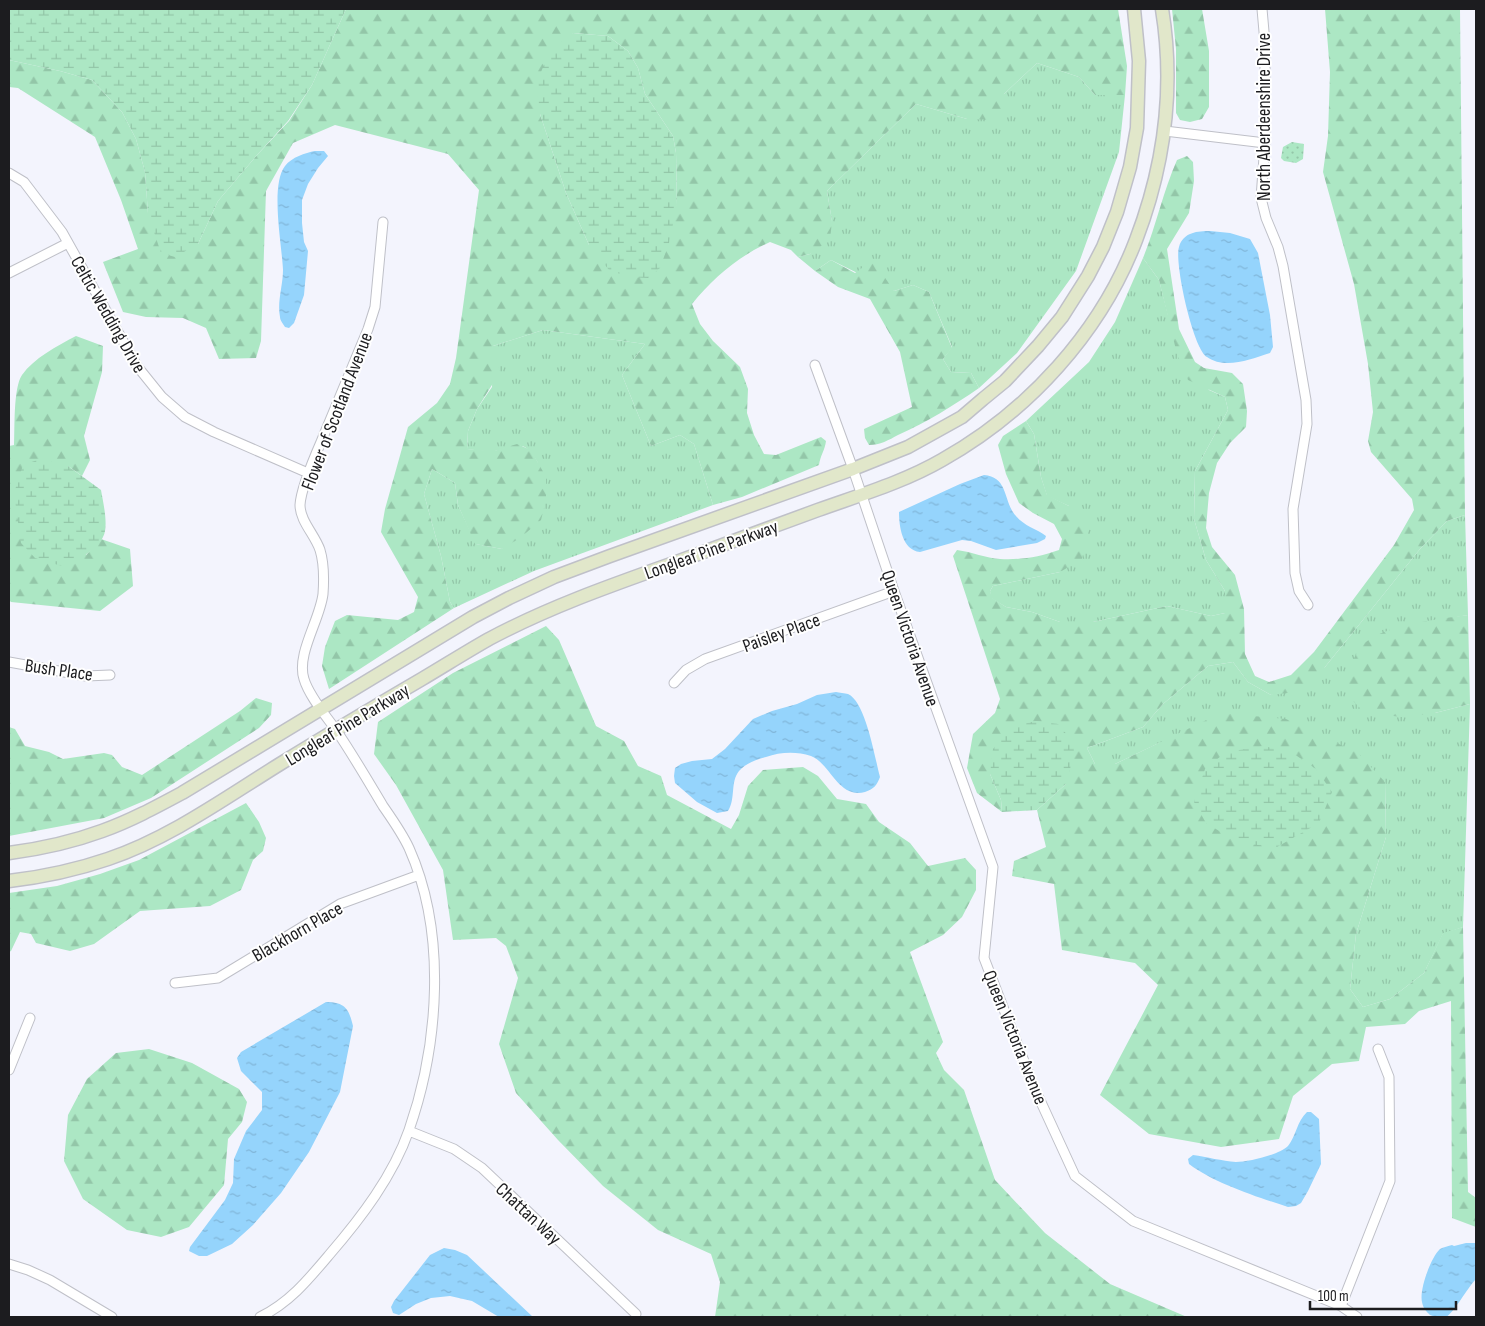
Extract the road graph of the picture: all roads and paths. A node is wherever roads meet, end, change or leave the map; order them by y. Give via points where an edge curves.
1 (1134, 9) edge
2 (1162, 9) edge
3 (1262, 9) edge
4 (1165, 131) junction
5 (1265, 143) junction
6 (9, 173) edge
7 (383, 222) dead end
8 (68, 243) junction
9 (9, 273) edge
10 (815, 365) dead end
11 (853, 469) junction
12 (308, 472) junction
13 (862, 494) junction
14 (894, 591) junction
15 (1308, 605) dead end
16 (9, 662) edge
17 (110, 675) dead end
18 (674, 683) dead end
19 (320, 708) junction
20 (336, 730) junction
21 (9, 853) edge
22 (419, 875) junction
23 (9, 881) edge
24 (175, 983) dead end
25 (30, 1018) dead end
26 (1378, 1049) dead end
27 (9, 1070) edge
28 (408, 1131) junction
29 (9, 1264) edge
30 (1341, 1306) junction
31 (636, 1314) dead end
32 (112, 1317) edge
33 (260, 1317) edge
34 (1357, 1317) edge

1 - 11 main road, Longleaf Pine Parkway via 1139,105 1130,168 1104,247 1088,276 1062,317 1006,381 962,417 908,447
2 - 4 main road, Longleaf Pine Parkway via 1167,59
3 - 5 street, North Aberdeenshire Drive
4 - 5 street
4 - 13 main road, Longleaf Pine Parkway via 1158,174 1129,258 1108,297 1060,364 1025,401 971,442 920,472
5 - 15 street, North Aberdeenshire Drive via 1261,198 1283,266 1306,400 1307,424 1293,508 1295,573 1299,590
6 - 8 street, Celtic Wedding Drive via 24,182
7 - 12 street, Flower of Scotland Avenue via 375,307
8 - 9 street
8 - 12 street, Celtic Wedding Drive via 137,366 162,397 185,416 214,432
10 - 11 street, Queen Victoria Avenue
11 - 13 street, Queen Victoria Avenue
11 - 19 main road, Longleaf Pine Parkway via 554,577 473,617
12 - 19 street, Flower of Scotland Avenue via 300,506 320,550 324,576 319,613 302,666 304,680
13 - 14 street, Queen Victoria Avenue
13 - 20 main road, Longleaf Pine Parkway via 565,603 486,641
14 - 18 street, Paisley Place via 705,659 686,670
14 - 30 street, Queen Victoria Avenue via 993,868 984,958 1034,1087 1075,1176 1133,1221
16 - 17 street, Bush Place via 86,676
19 - 20 street, Flower of Scotland Avenue
19 - 21 main road, Longleaf Pine Parkway via 182,793 136,817 102,832 64,843
20 - 22 street, Flower of Scotland Avenue via 408,846
20 - 23 main road, Longleaf Pine Parkway via 196,817 148,842 71,870
22 - 24 street, Blackhorn Place via 340,904 218,978
22 - 28 street, Flower of Scotland Avenue via 433,936 434,988 431,1036
25 - 27 street
26 - 30 street via 1389,1077 1390,1181
28 - 31 street, Chattan Way via 454,1150 482,1168
28 - 33 street, Flower of Scotland Avenue via 365,1211 298,1290 286,1302
29 - 32 street via 50,1280
30 - 34 street, Queen Victoria Avenue

